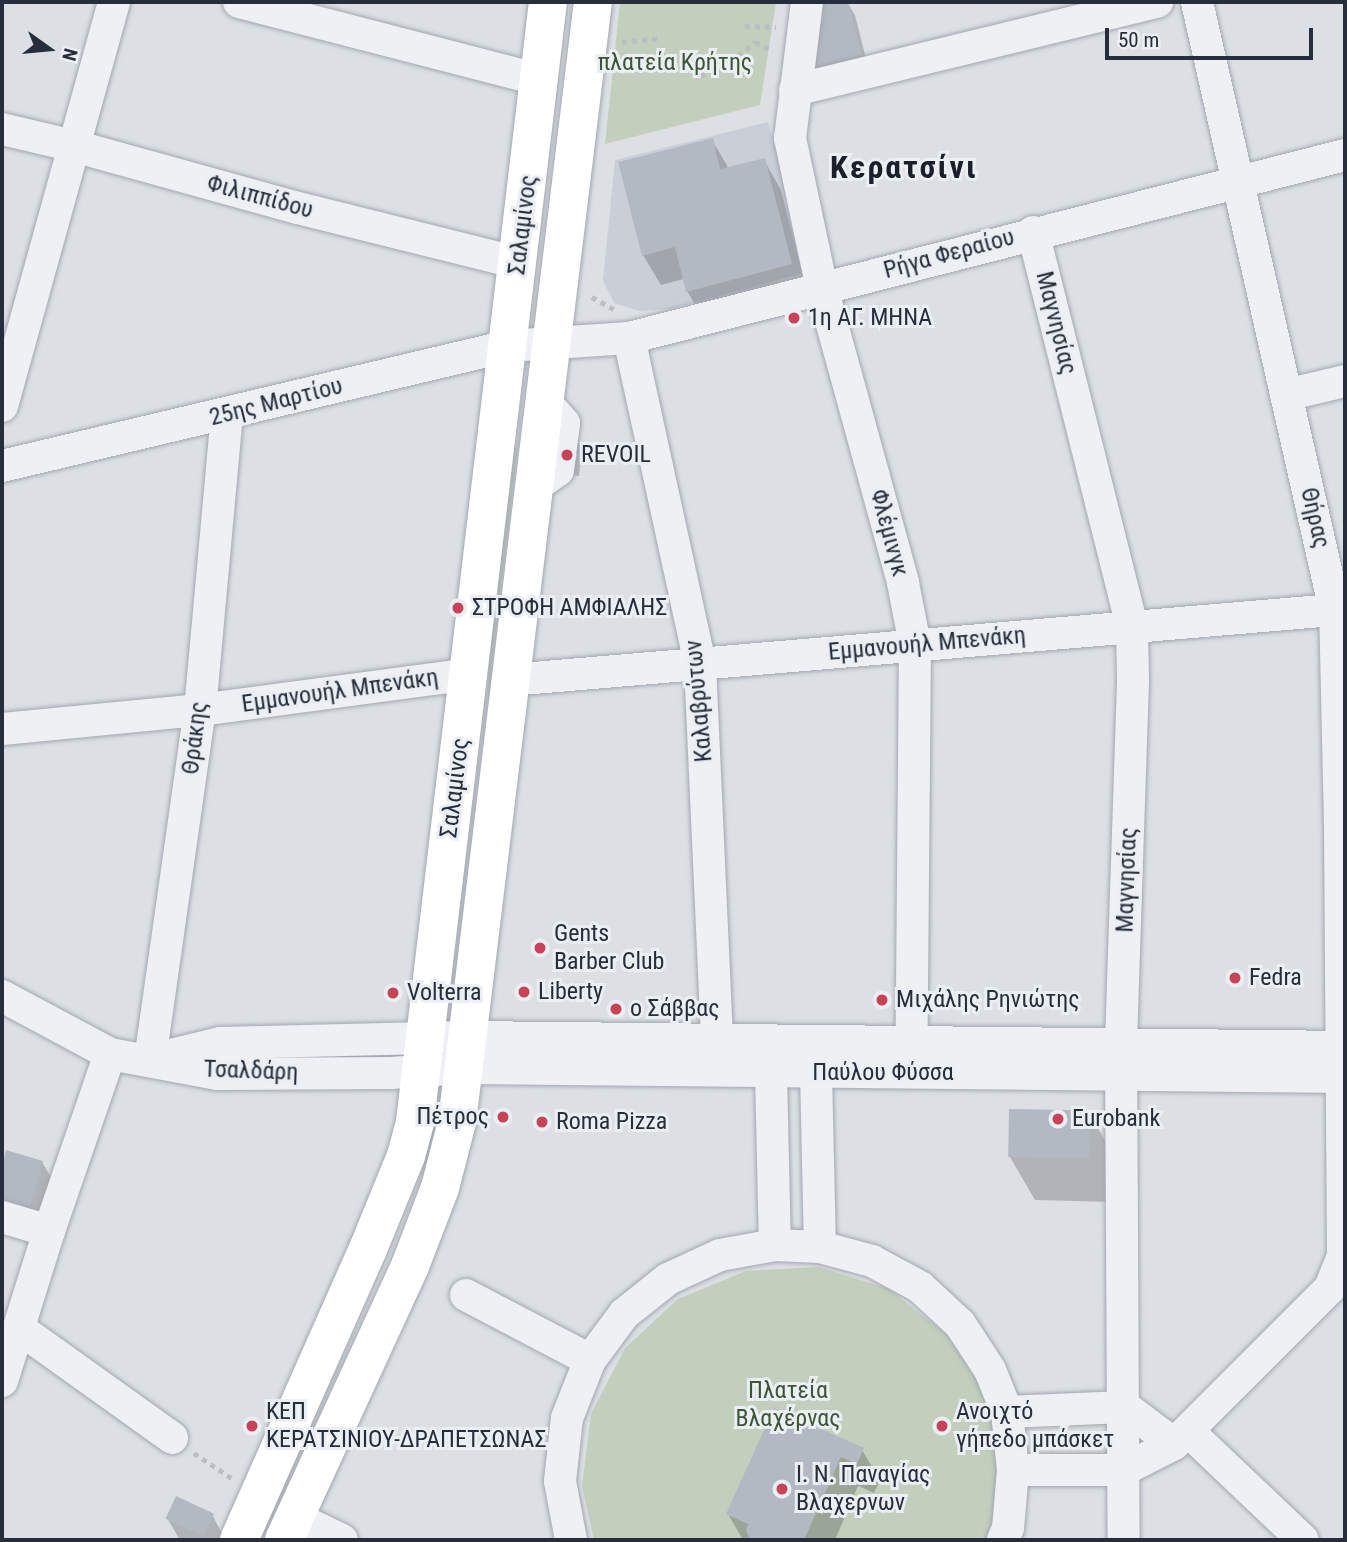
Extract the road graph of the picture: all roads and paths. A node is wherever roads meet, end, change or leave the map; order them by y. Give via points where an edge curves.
1 (114, 2) edge
2 (239, 2) edge
3 (548, 2) edge
4 (593, 2) edge
5 (807, 2) edge
6 (1157, 2) edge
7 (1197, 2) edge
8 (779, 53) dead end
9 (700, 75) dead end
10 (540, 80) junction
11 (796, 90) junction
12 (2, 129) edge
13 (74, 146) junction
14 (1345, 155) edge
15 (1241, 183) junction
16 (1033, 232) junction
17 (519, 263) junction
18 (822, 288) junction
19 (629, 338) junction
20 (552, 344) junction
21 (508, 346) junction
22 (1345, 381) edge
23 (1286, 396) junction
24 (2, 406) edge
25 (227, 413) junction
26 (2, 466) edge
27 (1340, 610) edge
28 (1132, 627) junction
29 (915, 645) junction
30 (700, 664) junction
31 (469, 674) junction
32 (510, 680) junction
33 (200, 710) junction
34 (2, 729) edge
35 (1343, 825) edge
36 (2, 996) edge
37 (718, 1040) junction
38 (912, 1042) junction
39 (466, 1052) junction
40 (110, 1054) junction
41 (423, 1055) junction
42 (150, 1060) junction
43 (1121, 1060) junction
44 (1343, 1062) edge
45 (718, 1071) junction
46 (771, 1073) junction
47 (816, 1073) junction
48 (911, 1074) junction
49 (2, 1217) edge
50 (49, 1231) junction
51 (775, 1245) junction
52 (820, 1247) junction
53 (1344, 1255) edge
54 (466, 1295) dead end
55 (20, 1329) junction
56 (590, 1360) junction
57 (4, 1365) edge
58 (1125, 1407) junction
59 (1007, 1412) junction
60 (172, 1438) joint
61 (1181, 1438) junction
62 (1013, 1470) junction
63 (1123, 1470) junction
64 (260, 1497) junction
65 (289, 1529) edge
66 (239, 1540) edge
67 (342, 1540) edge
68 (571, 1540) edge
69 (1003, 1540) edge
70 (1124, 1540) edge
71 (1303, 1540) edge

1 - 13 street
2 - 10 street
3 - 10 main road, Σαλαμίνος
4 - 20 main road, Σαλαμίνος
5 - 11 street, Φλέμινγκ
6 - 11 street
7 - 15 street, Θήρας
8 - 9 path via 755,42 723,69
10 - 17 main road, Σαλαμίνος
11 - 18 street, Φλέμινγκ via 790,138
12 - 13 street, Φιλιππίδου
13 - 17 street, Φιλιππίδου
13 - 24 street
14 - 15 street, Ρήγα Φεραίου
15 - 16 street, Ρήγα Φεραίου
15 - 23 street, Θήρας
16 - 18 street, Ρήγα Φεραίου
16 - 28 street, Μαγνησίας
17 - 21 main road, Σαλαμίνος
18 - 19 street, Ρήγα Φεραίου
18 - 29 street, Φλέμινγκ via 903,583
19 - 20 street, Ρήγα Φεραίου
19 - 30 street, Καλαβρύτων
20 - 21 street, 25ης Μαρτίου
20 - 32 main road, Σαλαμίνος
21 - 25 street, 25ης Μαρτίου
21 - 31 main road, Σαλαμίνος
22 - 23 street
23 - 27 street, Θήρας
25 - 26 street, 25ης Μαρτίου
25 - 33 street, Θράκης
27 - 28 street, Εμμανουήλ Μπενάκη
27 - 35 street, Θήρας
28 - 29 street, Εμμανουήλ Μπενάκη
28 - 43 street, Μαγνησίας
29 - 30 street, Εμμανουήλ Μπενάκη
29 - 38 street, Φλέμινγκ
30 - 32 street, Εμμανουήλ Μπενάκη
30 - 37 street, Καλαβρύτων
31 - 33 street, Εμμανουήλ Μπενάκη
31 - 41 main road, Σαλαμίνος
32 - 39 main road, Σαλαμίνος
33 - 34 street, Εμμανουήλ Μπενάκη
33 - 42 street, Θράκης
35 - 44 street, Θήρας
36 - 40 street, Τσαλδάρη
37 - 38 street, Παύλου Φύσσα
37 - 39 street, Παύλου Φύσσα
37 - 45 street, Καλαβρύτων
38 - 43 street, Παύλου Φύσσα
38 - 48 street, Φλέμινγκ
39 - 41 street, Παύλου Φύσσα
39 - 45 street, Παύλου Φύσσα
39 - 65 main road, Σαλαμίνος via 457,1122 435,1201 410,1266
40 - 42 street, Τσαλδάρη
40 - 50 street
41 - 42 street, Τσαλδάρη via 217,1074
41 - 64 main road, Σαλαμίνος via 406,1156
43 - 44 street, Παύλου Φύσσα
43 - 48 street, Παύλου Φύσσα
43 - 58 street, Μαγνησίας
44 - 53 street, Θήρας
45 - 46 street, Παύλου Φύσσα
46 - 47 street, Παύλου Φύσσα
46 - 51 street
47 - 48 street, Παύλου Φύσσα
47 - 52 street
49 - 50 street
50 - 55 street
51 - 52 street
51 - 56 street via 720,1255 668,1279 624,1314
52 - 59 street via 873,1261 920,1287 960,1324 990,1370
53 - 61 street via 1330,1288
54 - 56 street
55 - 57 street
55 - 60 street
56 - 68 street via 565,1431 560,1480
58 - 59 street
58 - 61 street
58 - 63 street, Μαγνησίας
59 - 62 street
60 - 64 path
61 - 63 street
61 - 71 street
62 - 63 street
62 - 69 street
63 - 70 street, Μαγνησίας
64 - 66 main road, Σαλαμίνος
65 - 67 street

